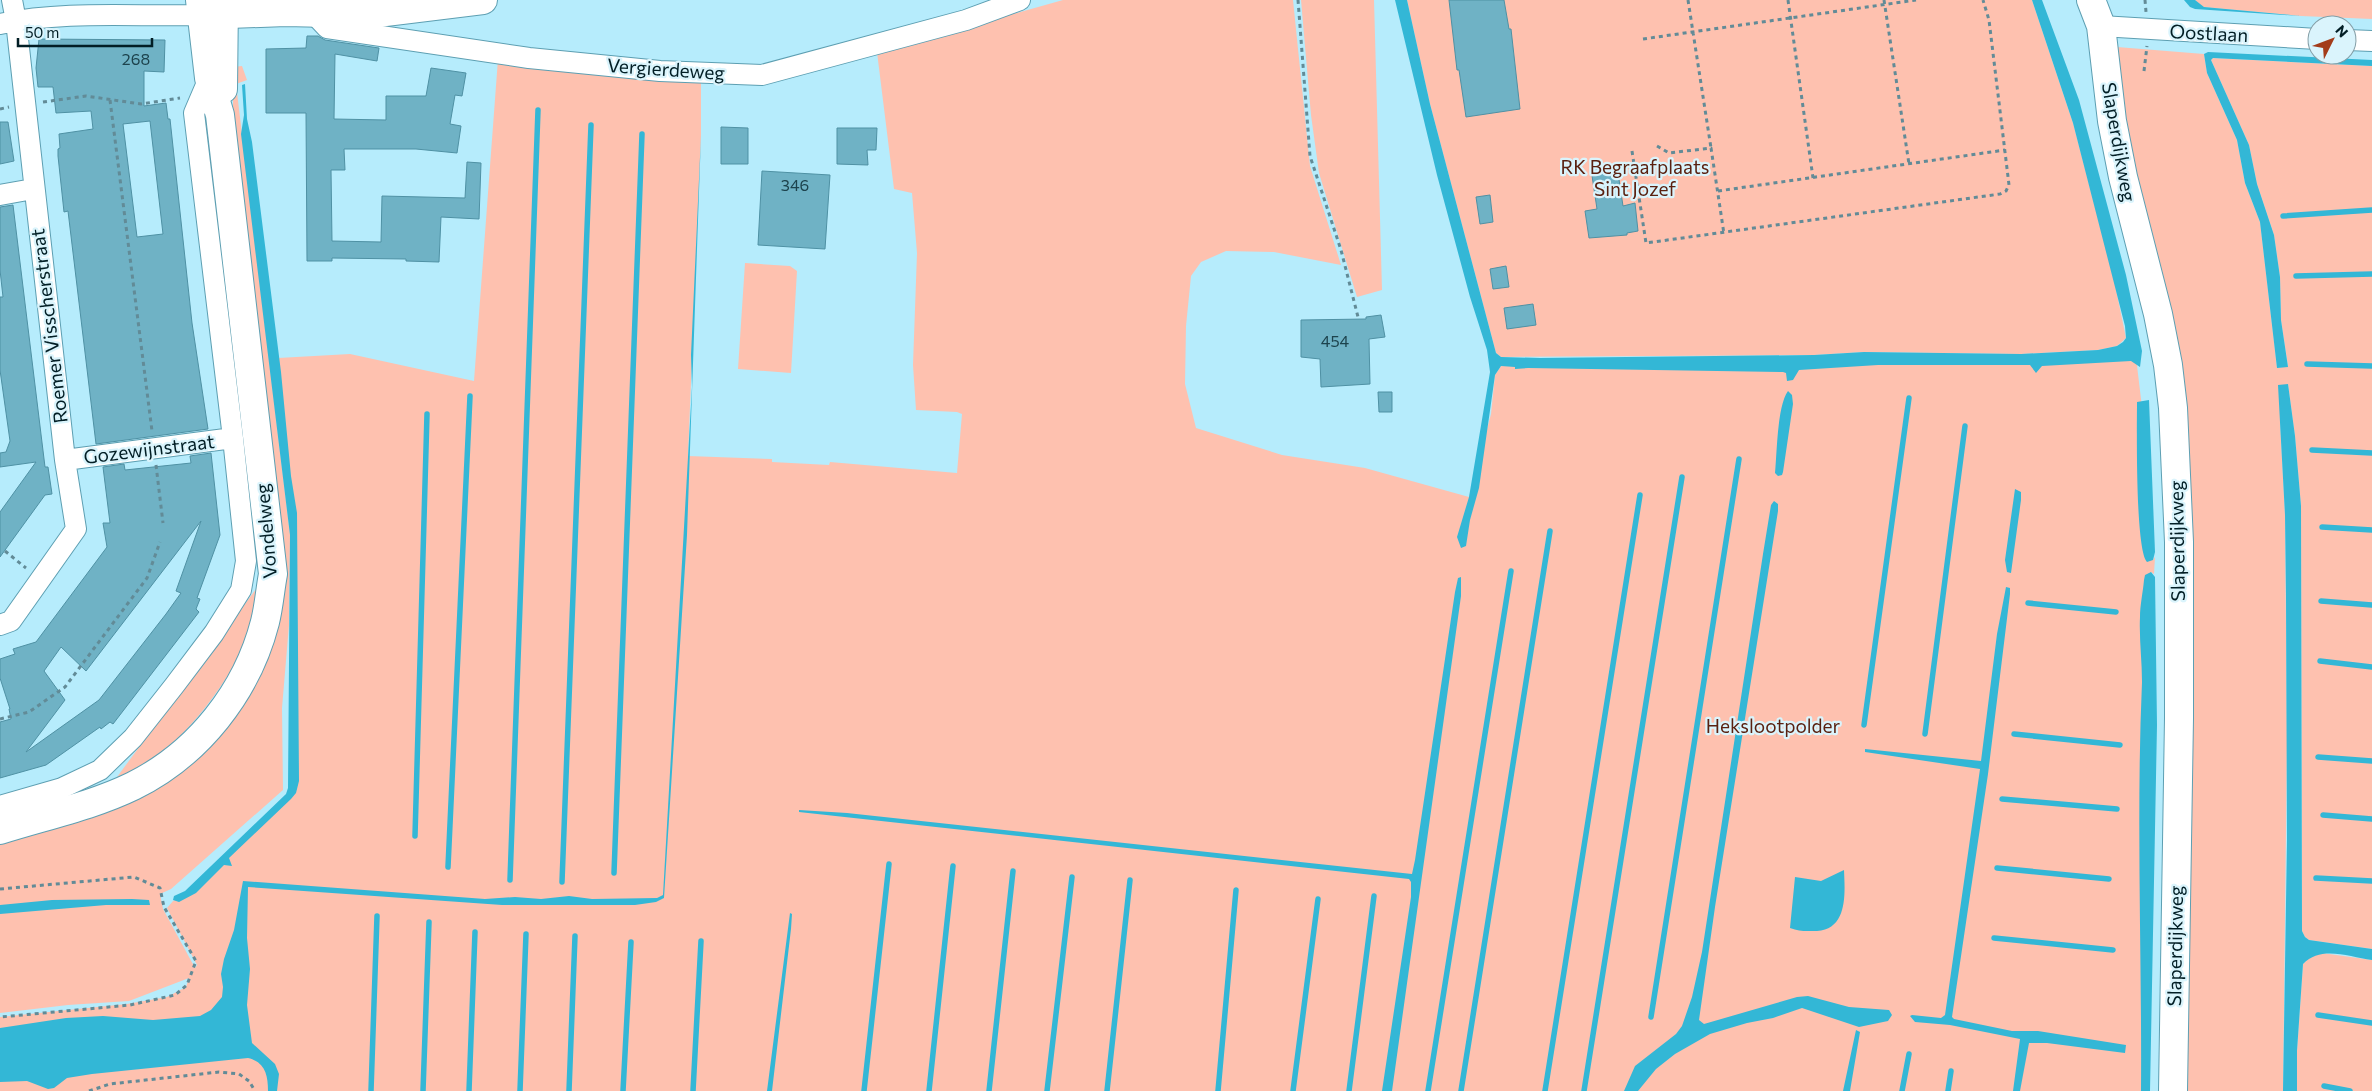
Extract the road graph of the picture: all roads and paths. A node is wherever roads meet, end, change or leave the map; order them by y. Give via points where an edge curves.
1 (12, 0) edge
2 (483, 0) edge
3 (1020, 0) edge
4 (1298, 0) edge
5 (1688, 0) edge
6 (1788, 0) edge
7 (1916, 0) edge
8 (1983, 0) edge
9 (2091, 0) edge
10 (1885, 2) edge
11 (213, 7) edge
12 (312, 12) junction
13 (1790, 18) junction
14 (8, 22) edge
15 (2101, 26) junction
16 (1693, 32) junction
17 (2307, 38) edge
18 (1643, 39) dead end
19 (2357, 41) edge
20 (2372, 42) edge
21 (208, 78) junction
22 (183, 97) dead end
23 (110, 100) junction
24 (24, 105) junction
25 (220, 115) junction
26 (1656, 146) dead end
27 (1711, 148) junction
28 (2005, 150) junction
29 (1632, 151) dead end
30 (1909, 164) junction
31 (1813, 178) junction
32 (33, 189) junction
33 (1718, 191) junction
34 (0, 195) edge
35 (1724, 234) junction
36 (1358, 318) dead end
37 (233, 438) junction
38 (154, 448) junction
39 (65, 460) junction
40 (163, 523) dead end
41 (160, 542) dead end
42 (5, 551) dead end
43 (40, 579) junction
44 (0, 625) edge
45 (0, 719) edge
46 (0, 806) edge
47 (0, 830) edge
48 (0, 889) edge
49 (0, 1017) edge
50 (90, 1091) edge
51 (255, 1091) edge
52 (2173, 1091) edge

1 - 14 street, Roemer Visscherstraat
2 - 12 street via 369,14
3 - 12 street, Vergierdeweg via 966,20 762,75 660,71 530,58 327,28
4 - 36 path via 1310,156 1341,250
5 - 16 path
6 - 13 path
7 - 10 path
8 - 28 path via 1989,20
9 - 15 street, Slaperdijkweg
10 - 13 path
10 - 30 path
11 - 12 street
11 - 14 street
11 - 21 street, Vondelweg
11 - 25 street, Vondelweg via 224,78
13 - 16 path
13 - 31 path
14 - 24 street, Roemer Visscherstraat
15 - 17 street, Oostlaan
15 - 52 street, Slaperdijkweg via 2112,120 2158,314 2173,408 2179,542 2179,718
16 - 18 path
16 - 27 path
19 - 20 street
21 - 25 street, Vondelweg
21 - 37 street, Vondelweg via 194,113
22 - 23 path via 141,104
23 - 24 path via 86,96
23 - 38 path
24 - 32 street, Roemer Visscherstraat
25 - 47 street, Vondelweg via 273,574 264,622 244,676 231,698 204,734 179,756 131,787
26 - 27 path via 1669,154
27 - 33 path
28 - 30 path
28 - 35 path via 2009,185 2000,194
29 - 35 path via 1646,243
30 - 31 path
31 - 33 path
32 - 34 street
32 - 39 street, Roemer Visscherstraat
33 - 35 path
37 - 38 street, Gozewijnstraat
37 - 46 street, Vondelweg via 246,561 241,590 214,633 132,738 100,770 62,788
38 - 39 street, Gozewijnstraat
38 - 40 path
39 - 43 street, Roemer Visscherstraat via 76,529
41 - 45 path via 147,578 65,687 30,712
42 - 43 path
43 - 44 street, Roemer Visscherstraat via 11,621
48 - 49 path via 134,877 160,888 164,907 196,961 186,985 175,995 130,1005
50 - 51 path via 110,1084 219,1072 239,1074

